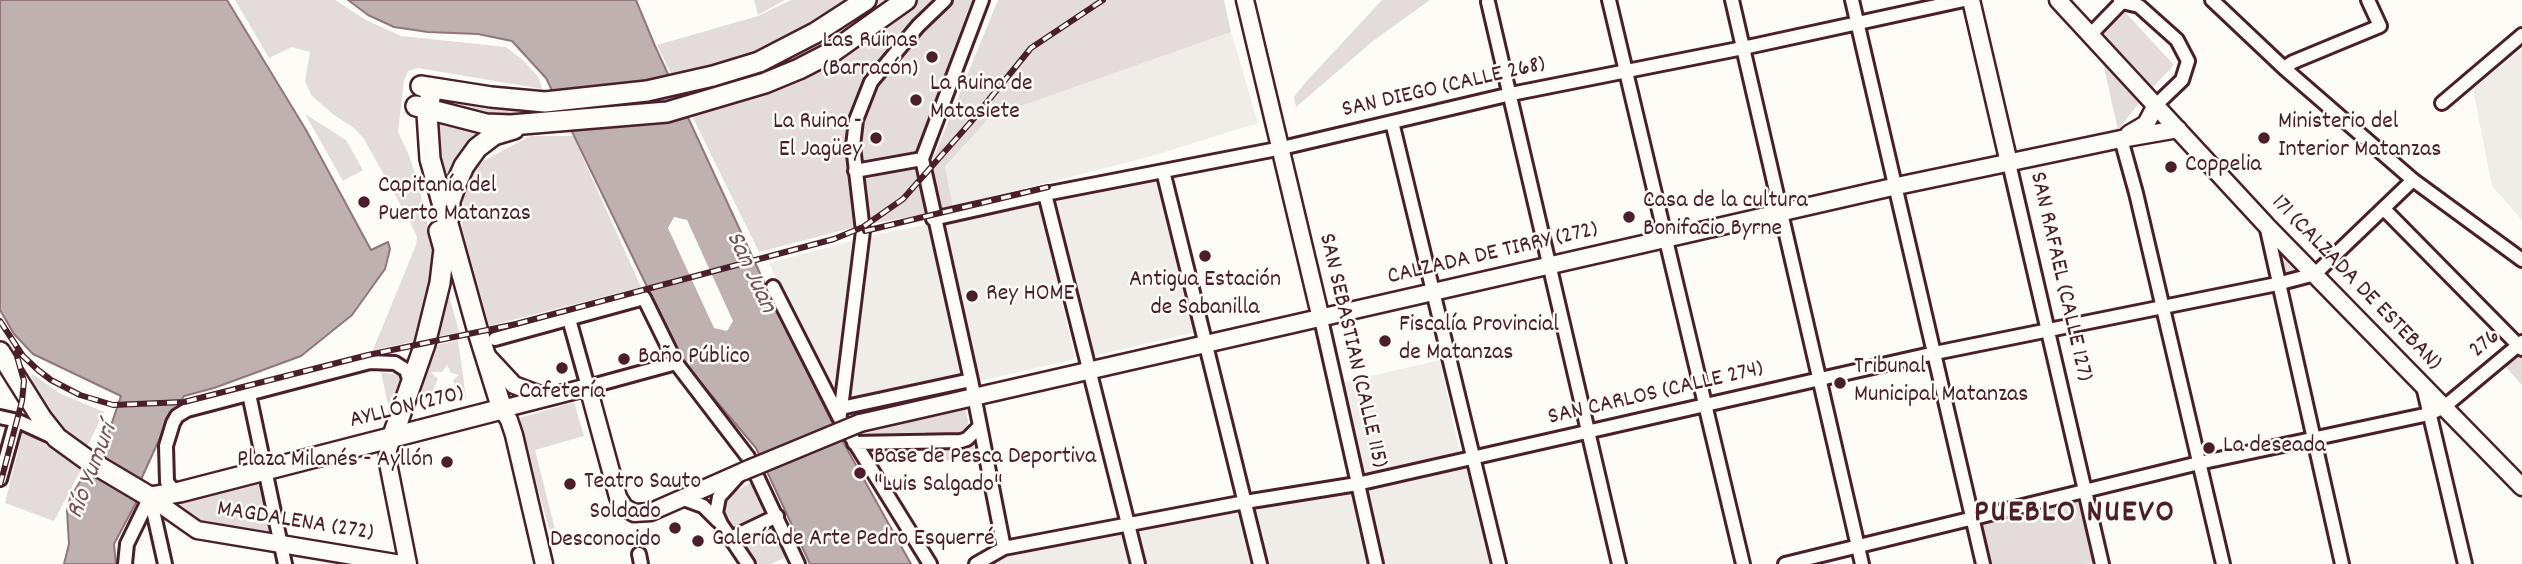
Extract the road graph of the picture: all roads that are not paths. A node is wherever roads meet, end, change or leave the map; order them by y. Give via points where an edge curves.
1 (866, 0) edge
2 (906, 0) edge
3 (945, 0) edge
4 (982, 0) edge
5 (1245, 0) edge
6 (1609, 0) edge
7 (1732, 0) edge
8 (1852, 0) edge
9 (1964, 0) edge
10 (1972, 0) edge
11 (2059, 0) edge
12 (2212, 0) edge
13 (2368, 0) edge
14 (2121, 1) edge
15 (1489, 2) dead end
16 (1858, 23) junction
17 (2091, 34) junction
18 (2522, 35) edge
19 (1743, 48) junction
20 (2284, 68) junction
21 (1625, 70) junction
22 (1511, 94) junction
23 (2442, 103) dead end
24 (2158, 107) junction
25 (422, 108) junction
26 (1392, 122) junction
27 (556, 123) junction
28 (2178, 129) junction
29 (2137, 136) junction
30 (2121, 139) junction
31 (1282, 148) junction
32 (922, 159) junction
33 (2009, 163) junction
34 (855, 171) junction
35 (1163, 171) junction
36 (2413, 180) junction
37 (1896, 186) junction
38 (1045, 194) junction
39 (2384, 209) junction
40 (1781, 212) junction
41 (933, 219) junction
42 (2266, 225) junction
43 (450, 228) junction
44 (1666, 238) junction
45 (2522, 260) edge
46 (1550, 265) junction
47 (2315, 274) junction
48 (2277, 284) junction
49 (772, 287) dead end
50 (1433, 293) junction
51 (2163, 307) junction
52 (569, 319) junction
53 (1321, 319) junction
54 (2049, 331) junction
55 (1205, 344) junction
56 (2521, 345) edge
57 (489, 346) junction
58 (0, 352) edge
59 (1935, 353) junction
60 (676, 363) junction
61 (1089, 370) junction
62 (1819, 379) junction
63 (412, 386) junction
64 (588, 387) junction
65 (972, 388) junction
66 (250, 394) junction
67 (546, 397) junction
68 (1707, 404) junction
69 (502, 409) junction
70 (2437, 411) junction
71 (840, 413) junction
72 (0, 417) edge
73 (16, 421) junction
74 (979, 427) junction
75 (1587, 432) junction
76 (57, 438) junction
77 (392, 438) junction
78 (2312, 440) junction
79 (854, 443) junction
80 (1474, 457) junction
81 (2199, 463) junction
82 (265, 470) junction
83 (744, 471) junction
84 (0, 479) edge
85 (1357, 484) junction
86 (2522, 487) edge
87 (2085, 490) junction
88 (180, 492) junction
89 (147, 495) junction
90 (684, 499) junction
91 (1245, 502) junction
92 (777, 516) junction
93 (1973, 518) junction
94 (721, 524) junction
95 (1128, 524) junction
96 (731, 538) junction
97 (281, 544) junction
98 (1858, 547) junction
99 (1004, 548) junction
100 (125, 564) edge
101 (165, 564) edge
102 (285, 564) edge
103 (401, 564) edge
104 (408, 564) edge
105 (544, 564) edge
106 (748, 564) edge
107 (798, 564) edge
108 (930, 564) edge
109 (976, 564) edge
110 (1138, 564) edge
111 (1260, 564) edge
112 (1376, 564) edge
113 (1499, 564) edge
114 (1619, 564) edge
115 (1743, 564) edge
116 (1785, 564) edge
117 (1862, 564) edge
118 (1983, 564) edge
119 (2102, 564) edge
120 (2223, 564) edge
121 (2342, 564) edge
122 (2465, 564) edge

1 - 25 highway via 758,62 685,83 545,102 426,87
2 - 27 highway via 834,51 799,69 696,105 647,115
3 - 34 street via 871,82 856,120
4 - 32 street
5 - 31 main road, SAN SEBASTIAN (CALLE 115)
6 - 21 street
7 - 19 street
8 - 16 street
9 - 16 street, SAN DIEGO (CALLE 268)
10 - 33 main road, SAN RAFAEL (CALLE 127)
11 - 17 main road, 171 (CALZADA DE ESTEBAN)
12 - 20 street
13 - 20 street via 2378,24
14 - 17 street
14 - 24 street via 2139,6 2176,40 2188,61 2182,80
15 - 22 street
16 - 19 street, SAN DIEGO (CALLE 268)
16 - 37 street
17 - 24 main road, 171 (CALZADA DE ESTEBAN)
18 - 23 street
19 - 21 street, SAN DIEGO (CALLE 268)
19 - 40 street
20 - 36 street
21 - 22 street, SAN DIEGO (CALLE 268)
21 - 44 street
22 - 26 street, SAN DIEGO (CALLE 268)
22 - 46 street
24 - 28 main road, 171 (CALZADA DE ESTEBAN)
24 - 29 main road via 2151,128
24 - 30 main road via 2146,124
25 - 27 highway via 486,124
25 - 43 highway via 430,159
25 - 63 highway via 415,134 419,162 444,249 440,283
26 - 31 street, SAN DIEGO (CALLE 268)
26 - 50 street
27 - 43 highway via 494,135 477,148 450,201
28 - 29 main road, CALZADA DE TIRRY (272)
28 - 42 main road, 171 (CALZADA DE ESTEBAN)
29 - 30 main road, CALZADA DE TIRRY (272)
30 - 33 main road, CALZADA DE TIRRY (272)
30 - 51 street
31 - 35 street, SAN DIEGO (CALLE 268)
31 - 53 main road, SAN SEBASTIAN (CALLE 115)
32 - 34 street
32 - 41 street
33 - 37 main road, CALZADA DE TIRRY (272)
33 - 54 street, SAN RAFAEL (CALLE 127)
34 - 71 street via 863,231
35 - 38 street, SAN DIEGO (CALLE 268)
35 - 55 street
36 - 39 street
36 - 45 street
37 - 40 main road, CALZADA DE TIRRY (272)
37 - 59 street
38 - 41 street, SAN DIEGO (CALLE 268)
38 - 61 street
39 - 47 street
39 - 56 street
40 - 44 main road, CALZADA DE TIRRY (272)
40 - 62 street
41 - 65 street
42 - 47 main road, 171 (CALZADA DE ESTEBAN)
42 - 48 street
43 - 57 highway
44 - 46 main road, CALZADA DE TIRRY (272)
44 - 68 street
46 - 50 main road, CALZADA DE TIRRY (272)
46 - 75 street
47 - 48 street, SAN CARLOS (CALLE 274)
47 - 70 main road, 171 (CALZADA DE ESTEBAN) via 2423,386
48 - 51 street, SAN CARLOS (CALLE 274)
48 - 78 street
49 - 71 street
50 - 53 main road, CALZADA DE TIRRY (272)
50 - 80 street
51 - 54 street, SAN CARLOS (CALLE 274)
51 - 81 street
52 - 57 street
52 - 60 street via 645,298
52 - 64 street
53 - 55 main road, CALZADA DE TIRRY (272)
53 - 85 street, SAN SEBASTIAN (CALLE 115)
54 - 59 street, SAN CARLOS (CALLE 274)
54 - 87 street, SAN RAFAEL (CALLE 127)
55 - 61 main road, CALZADA DE TIRRY (272)
55 - 91 street
56 - 70 street, 276
57 - 67 main road via 514,385
57 - 69 highway
58 - 76 highway
59 - 62 street, SAN CARLOS (CALLE 274)
59 - 93 street
60 - 64 street, AYLLÓN (270)
60 - 92 street via 744,450
61 - 65 main road, CALZADA DE TIRRY (272)
61 - 95 street
62 - 68 street, SAN CARLOS (CALLE 274)
62 - 98 street
63 - 66 street via 402,367 376,362
63 - 77 highway
64 - 67 main road, AYLLÓN (270)
64 - 90 main road via 624,507 651,512
65 - 71 street
65 - 74 street
65 - 83 main road, CALZADA DE TIRRY (272), bridge via 860,423
66 - 82 street
66 - 88 street via 177,416 169,431 165,461 167,482
67 - 69 main road, AYLLÓN (270)
68 - 75 street, SAN CARLOS (CALLE 274)
68 - 115 street
69 - 77 highway, AYLLÓN (270)
69 - 105 main road via 514,435
70 - 78 street
70 - 86 main road, 171 (CALZADA DE ESTEBAN)
70 - 122 street
71 - 79 street
72 - 73 street
73 - 76 street
73 - 84 street
74 - 79 street via 961,441
74 - 99 street
75 - 80 street, SAN CARLOS (CALLE 274)
75 - 114 street
76 - 89 highway
77 - 82 highway, AYLLÓN (270)
77 - 104 main road via 388,463
78 - 81 street
78 - 121 street
79 - 108 street
80 - 85 street, SAN CARLOS (CALLE 274)
80 - 113 street
81 - 87 street
81 - 120 street
82 - 88 highway, AYLLÓN (270)
82 - 97 street
83 - 90 main road, CALZADA DE TIRRY (272)
83 - 94 street via 719,497 716,513
85 - 91 street, SAN CARLOS (CALLE 274)
85 - 112 street, SAN SEBASTIAN (CALLE 115)
87 - 93 street
87 - 119 street, SAN RAFAEL (CALLE 127)
88 - 89 highway, AYLLÓN (270)
89 - 97 main road, MAGDALENA (272) via 197,530
89 - 100 street via 127,544
89 - 101 street
90 - 94 street via 703,506
91 - 95 street, SAN CARLOS (CALLE 274)
91 - 111 street
92 - 96 street
92 - 107 street
93 - 98 street
93 - 118 street
94 - 96 street
95 - 99 street, SAN CARLOS (CALLE 274)
95 - 110 street
96 - 106 street
97 - 102 street
97 - 103 main road, MAGDALENA (272)
98 - 116 street
98 - 117 street
99 - 109 street, SAN CARLOS (CALLE 274)

